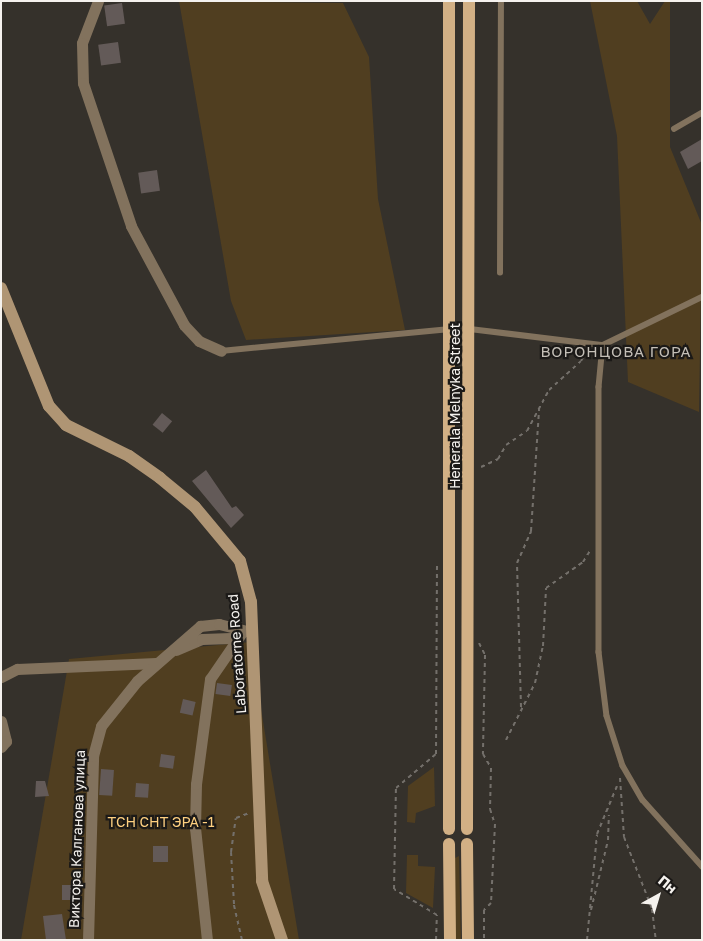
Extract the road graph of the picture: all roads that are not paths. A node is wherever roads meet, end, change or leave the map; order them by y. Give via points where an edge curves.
1 (98, 1) edge
2 (449, 1) edge
3 (469, 1) edge
4 (501, 1) edge
5 (702, 113) edge
6 (674, 129) dead end
7 (500, 272) dead end
8 (1, 288) edge
9 (702, 297) edge
10 (450, 328) junction
11 (470, 329) junction
12 (603, 345) junction
13 (221, 351) joint
14 (244, 634) junction
15 (156, 663) junction
16 (1, 678) edge
17 (1, 721) edge
18 (1, 748) edge
19 (449, 810) junction
20 (468, 811) junction
21 (450, 829) dead end
22 (467, 829) dead end
23 (449, 844) dead end
24 (468, 844) dead end
25 (450, 860) junction
26 (468, 860) junction
27 (702, 866) edge
28 (88, 940) edge
29 (207, 940) edge
30 (282, 940) edge
31 (450, 940) edge
32 (468, 940) edge

1 - 13 street via 82,43 83,83 131,226 184,325 199,341
2 - 10 main road, Henerala Melnyka Street
3 - 11 main road, Henerala Melnyka Street
4 - 7 lane
5 - 6 lane
8 - 14 main road, Laboratorne Road via 49,406 66,425 130,456 195,507 240,561 251,602
9 - 12 lane
10 - 11 main road
10 - 13 lane
10 - 19 main road, Henerala Melnyka Street
11 - 12 lane
11 - 20 main road, Henerala Melnyka Street
12 - 27 lane via 599,652 607,716 623,766 643,800
14 - 15 street, Виктора Калганова улица via 208,623
14 - 29 street via 210,679 196,784 195,828
14 - 30 main road, Laboratorne Road via 262,881
15 - 16 street via 17,668
15 - 28 street, Виктора Калганова улица via 114,706 101,726 93,756
17 - 18 street via 6,740
19 - 20 main road via 458,819
19 - 21 main road, Henerala Melnyka Street
20 - 22 main road, Henerala Melnyka Street
23 - 25 main road
24 - 26 main road
25 - 26 main road via 458,854
25 - 31 main road
26 - 32 main road

